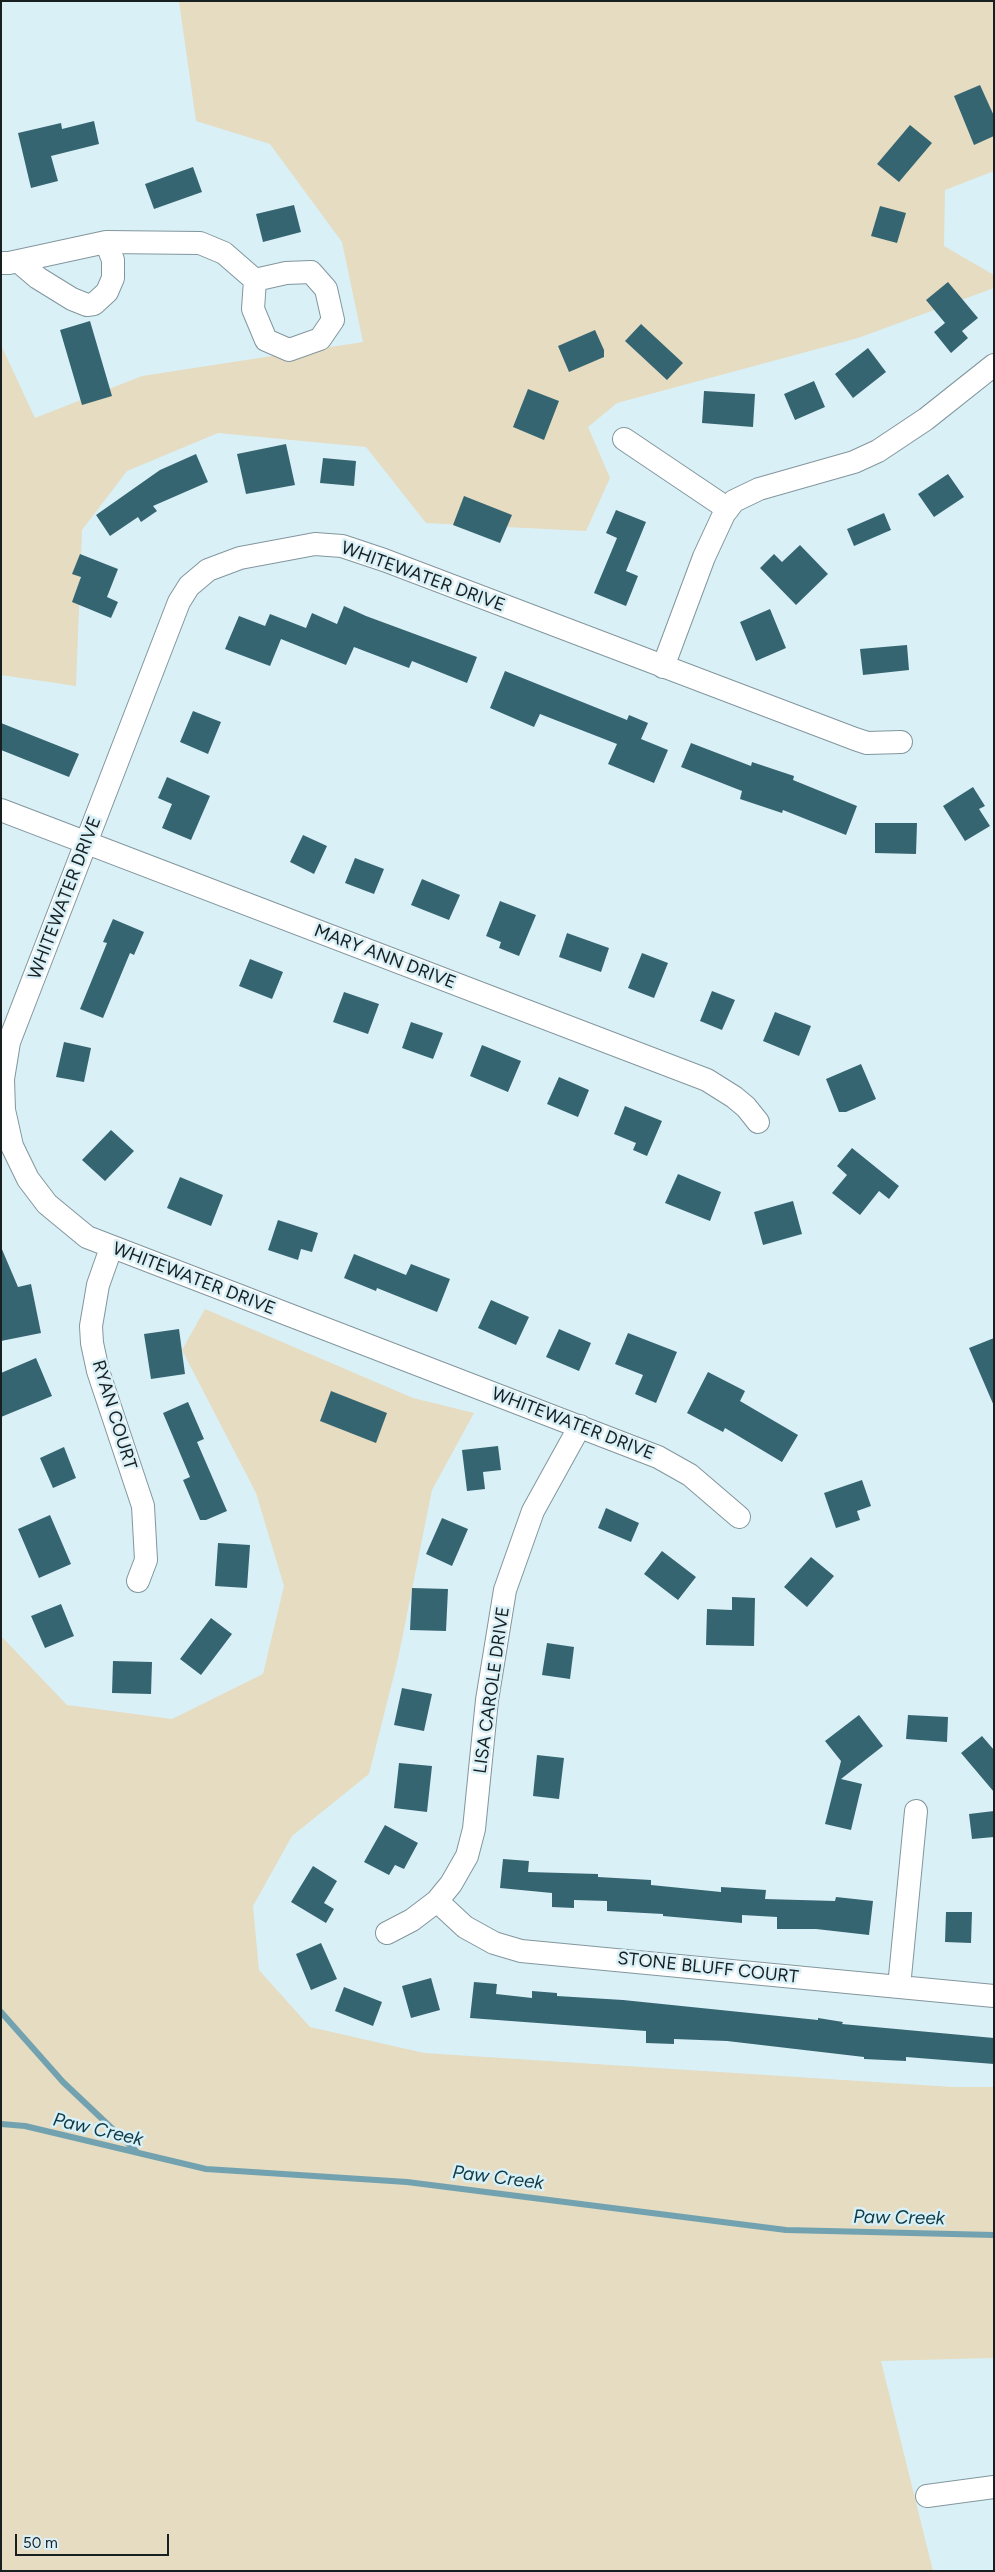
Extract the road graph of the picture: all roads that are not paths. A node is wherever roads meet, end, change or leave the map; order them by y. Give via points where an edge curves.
1 (106, 242) junction
2 (10, 262) edge
3 (255, 280) dead end
4 (994, 365) edge
5 (624, 439) dead end
6 (728, 509) junction
7 (663, 667) junction
8 (901, 742) dead end
9 (1, 810) edge
10 (86, 843) junction
11 (758, 1122) dead end
12 (111, 1248) junction
13 (580, 1426) junction
14 (739, 1517) dead end
15 (138, 1581) dead end
16 (916, 1811) dead end
17 (437, 1901) junction
18 (387, 1932) dead end
19 (899, 1987) junction
20 (994, 1996) edge
21 (994, 2487) edge
22 (927, 2496) dead end

1 - 2 street
1 - 2 street via 113,260 113,278 107,292 94,304 87,305 72,299
1 - 3 street via 200,243 224,253
4 - 6 street via 878,451 854,462 759,489 744,495
5 - 6 street
6 - 7 street via 704,557
7 - 8 street, WHITEWATER DRIVE via 855,739
7 - 10 street, WHITEWATER DRIVE via 342,546 315,544 240,558 208,570 190,586 179,602
9 - 10 street, MARY ANN DRIVE
10 - 11 street, MARY ANN DRIVE via 707,1080 734,1097
10 - 12 street, WHITEWATER DRIVE via 9,1042 3,1079 4,1110 12,1146 28,1179 46,1204 87,1237
12 - 13 street, WHITEWATER DRIVE
12 - 15 street, RYAN COURT via 98,1285 91,1326 92,1342 98,1371 146,1522 146,1560
13 - 14 street, WHITEWATER DRIVE via 658,1456 690,1475
13 - 17 street, LISA CAROLE DRIVE via 533,1510 513,1562 505,1590 487,1700 474,1829 467,1856
16 - 19 street
17 - 18 street, LISA CAROLE DRIVE via 412,1920
17 - 19 street, STONE BLUFF COURT via 465,1927 494,1943 521,1952
19 - 20 street, STONE BLUFF COURT
21 - 22 street

